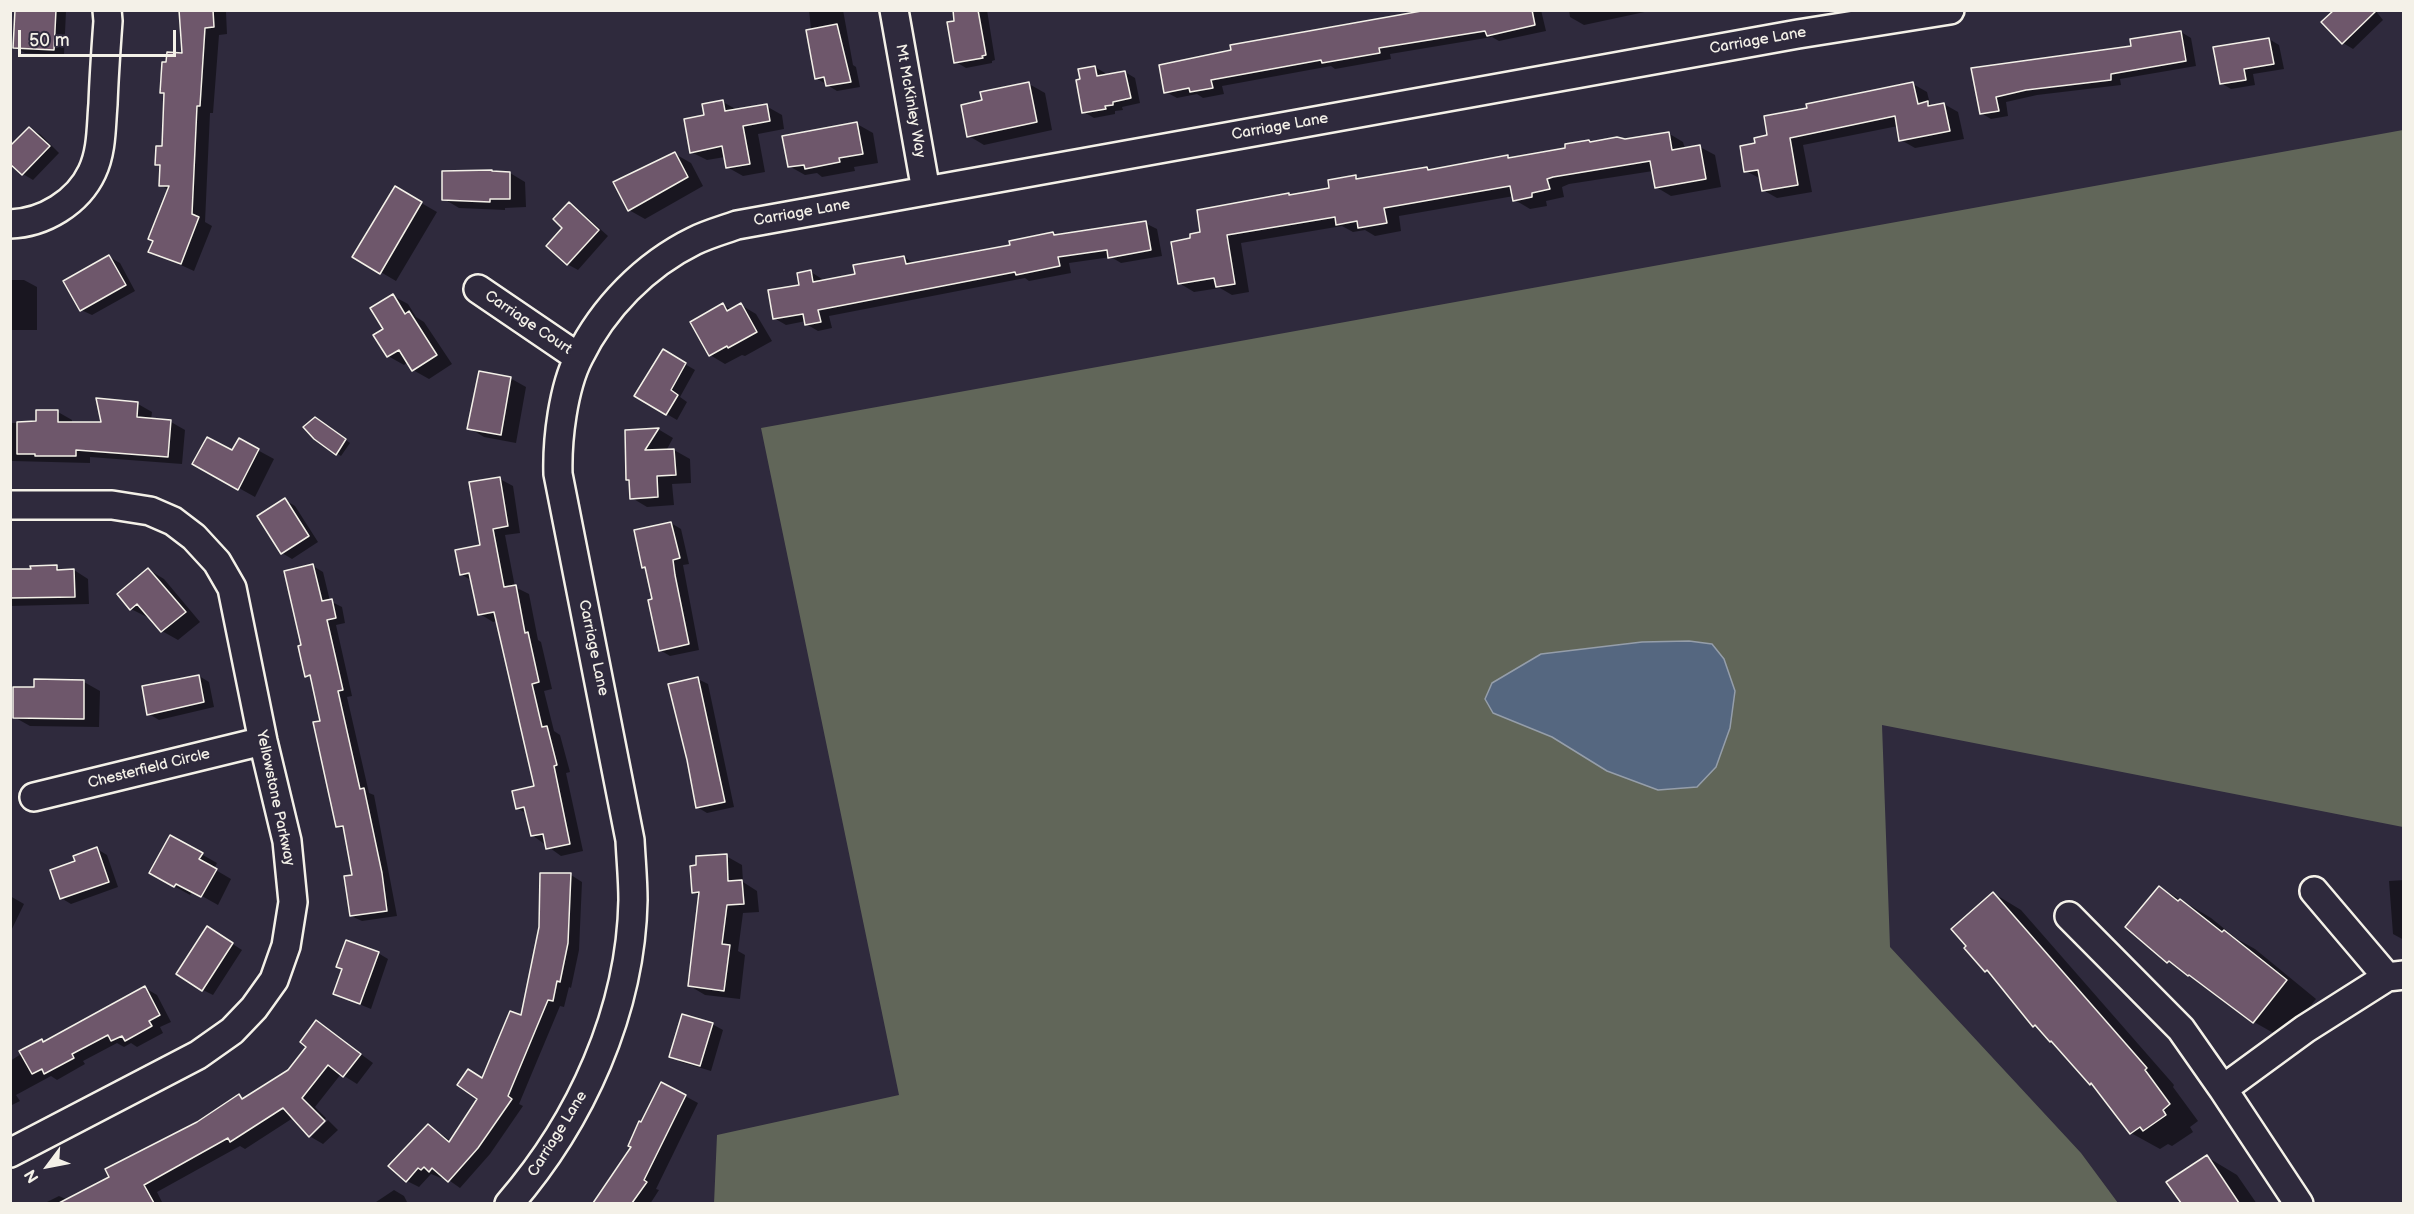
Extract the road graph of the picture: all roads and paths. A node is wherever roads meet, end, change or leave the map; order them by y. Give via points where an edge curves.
1 (107, 10) edge
2 (894, 10) edge
3 (1950, 10) edge
4 (1796, 22) edge
5 (926, 191) junction
6 (10, 224) edge
7 (478, 289) dead end
8 (578, 357) junction
9 (10, 505) edge
10 (263, 741) junction
11 (34, 797) dead end
12 (2314, 891) dead end
13 (2069, 916) dead end
14 (2395, 976) edge
15 (2223, 1089) junction
16 (10, 1153) edge
17 (508, 1203) edge
18 (2299, 1203) edge

1 - 6 street via 100,148 92,173 62,207 43,218
2 - 5 street, Mt McKinley Way
3 - 4 street, Carriage Lane
4 - 5 street, Carriage Lane
5 - 8 street, Carriage Lane via 737,225 694,241 636,280 603,317
7 - 8 street, Carriage Court
8 - 17 street, Carriage Lane via 560,424 558,474 630,840 633,901 626,963 612,1020 589,1082 536,1172
9 - 10 street, Yellowstone Parkway via 112,505 141,510 173,520 194,537 217,562 232,588
10 - 11 street, Chesterfield Circle
10 - 16 street, Yellowstone Parkway via 286,841 293,902 286,946 274,980 232,1031 198,1055
12 - 14 street
13 - 15 street via 2181,1029
14 - 15 street via 2305,1029
15 - 18 street

